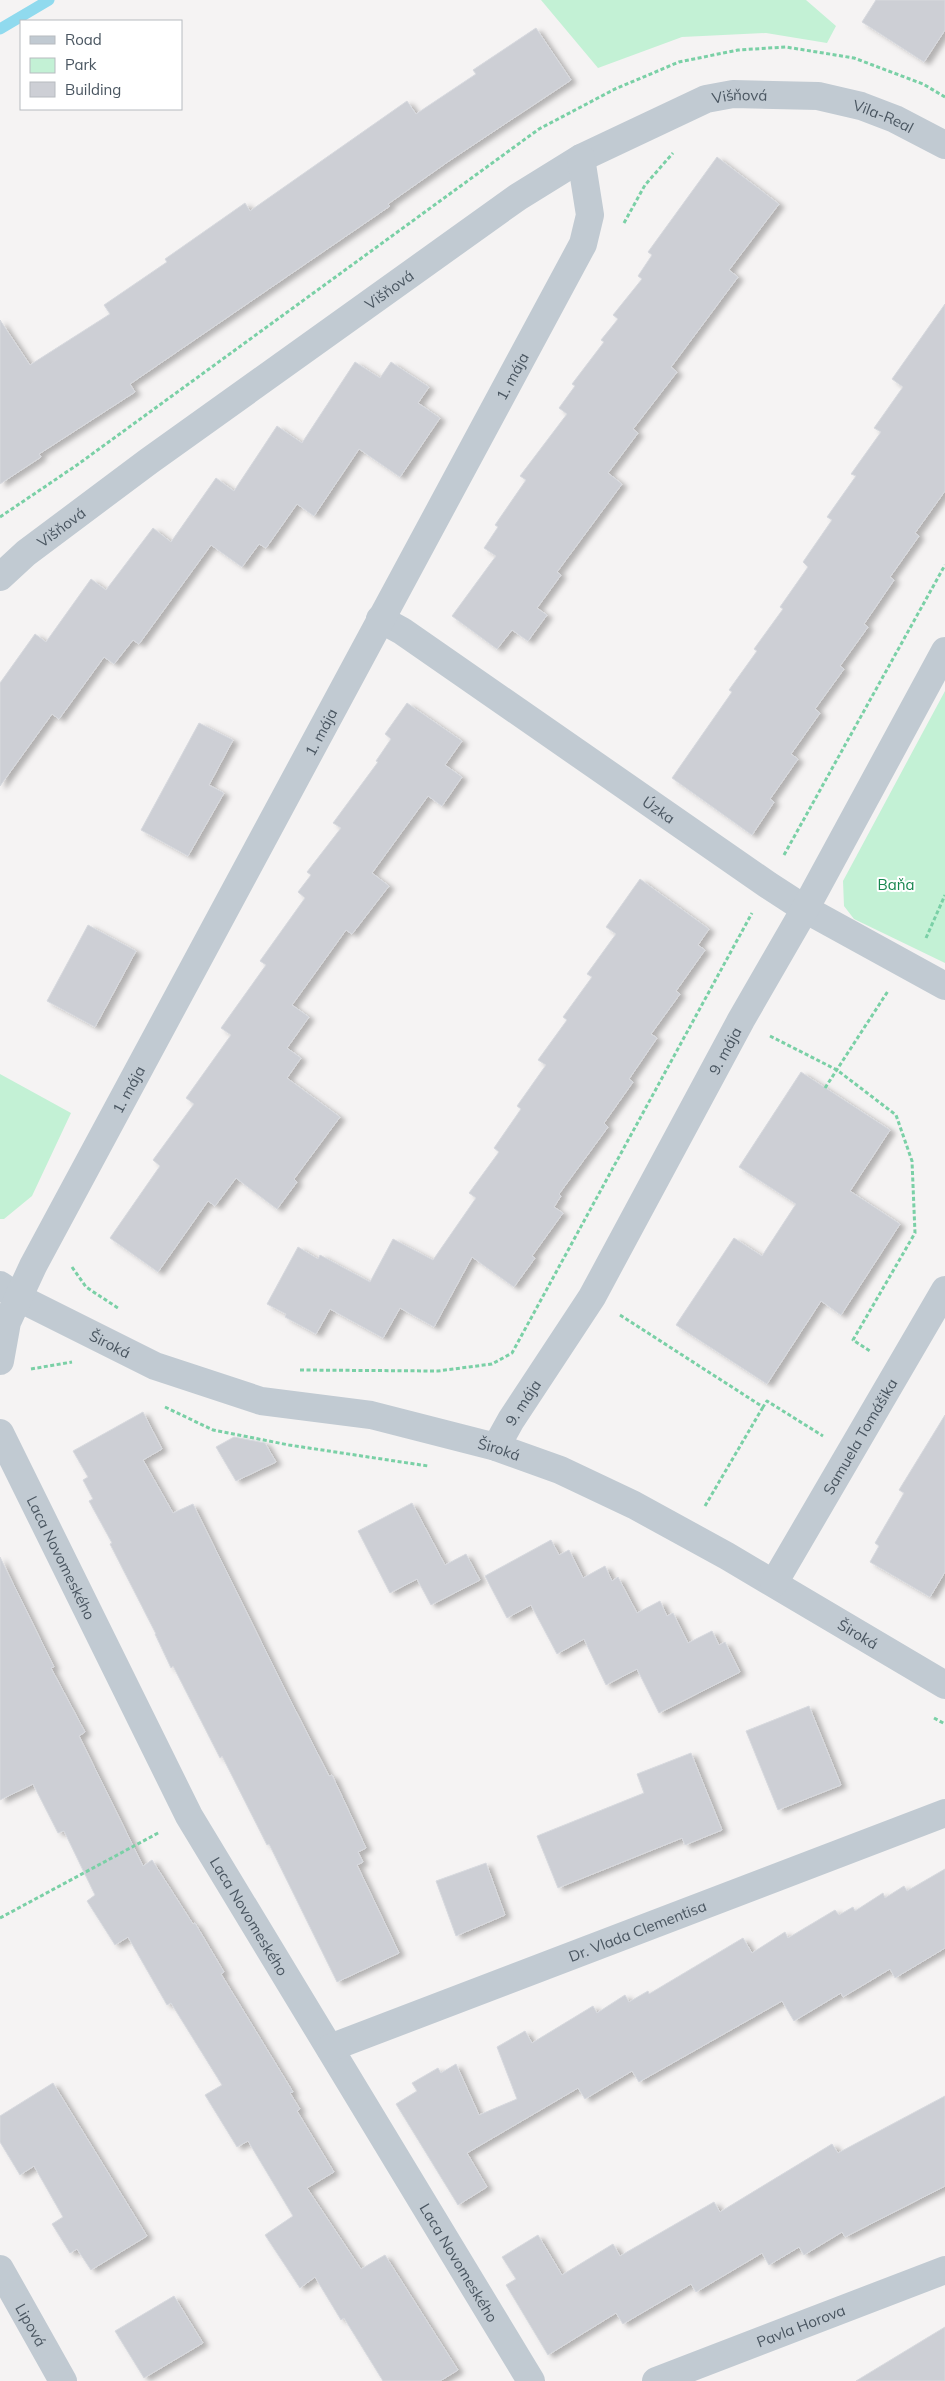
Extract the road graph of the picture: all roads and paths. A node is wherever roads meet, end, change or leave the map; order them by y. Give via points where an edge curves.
1 (818, 96) joint
2 (945, 145) edge
3 (678, 148) dead end
4 (581, 158) junction
5 (621, 228) dead end
6 (945, 565) edge
7 (0, 577) edge
8 (380, 619) junction
9 (945, 651) edge
10 (768, 884) junction
11 (945, 895) edge
12 (806, 909) junction
13 (906, 965) junction
14 (945, 986) edge
15 (741, 1020) junction
16 (837, 1070) junction
17 (825, 1088) dead end
18 (72, 1262) dead end
19 (945, 1290) edge
20 (9, 1292) edge
21 (592, 1297) junction
22 (125, 1312) dead end
23 (12, 1366) edge
24 (81, 1366) dead end
25 (294, 1370) dead end
26 (898, 1370) junction
27 (160, 1404) dead end
28 (763, 1407) junction
29 (0, 1434) edge
30 (496, 1447) junction
31 (850, 1452) junction
32 (435, 1468) dead end
33 (688, 1534) junction
34 (774, 1583) junction
35 (945, 1685) edge
36 (932, 1717) dead end
37 (945, 1724) edge
38 (945, 1813) edge
39 (189, 1816) junction
40 (0, 1918) edge
41 (330, 2048) junction
42 (0, 2269) edge
43 (945, 2270) edge
44 (63, 2381) edge
45 (531, 2381) edge
46 (656, 2381) edge

1 - 2 street, Vila-Real via 895,119
1 - 4 street, Višňová via 733,94 706,99
3 - 5 path via 645,185
4 - 7 street, Višňová via 518,197 149,460 26,553
4 - 8 street, 1. mája via 590,215 582,244
6 - 10 path
8 - 10 street, Úzka via 402,630
8 - 20 street, 1. mája via 38,1257
9 - 12 street, 9. mája
10 - 12 street, Úzka
10 - 25 path via 512,1353 492,1364 438,1372
11 - 13 path via 921,950
12 - 13 street, Úzka
12 - 15 street, 9. mája
13 - 14 street, Úzka
13 - 16 path
15 - 16 path
15 - 21 street, 9. mája
16 - 17 path
16 - 26 path via 896,1115 912,1161 915,1233 853,1340
18 - 22 path via 72,1269 86,1287
19 - 26 street, Samuela Tomášika
20 - 23 street, 1. mája
20 - 30 street, Široká via 155,1366 261,1401 371,1415
21 - 28 path
21 - 30 street, 9. mája
23 - 24 path via 72,1362
26 - 31 street, Samuela Tomášika
27 - 32 path via 213,1430
28 - 31 path via 767,1400
28 - 33 path
29 - 39 street, Laca Novomeského
30 - 33 street, Široká via 560,1470
31 - 34 street, Samuela Tomášika
33 - 34 street, Široká
34 - 35 street, Široká
36 - 37 path
38 - 41 street, Dr. Vlada Clementisa
39 - 40 path
39 - 41 street, Laca Novomeského
41 - 45 street, Laca Novomeského
42 - 44 street, Lipová
43 - 46 street, Pavla Horova

